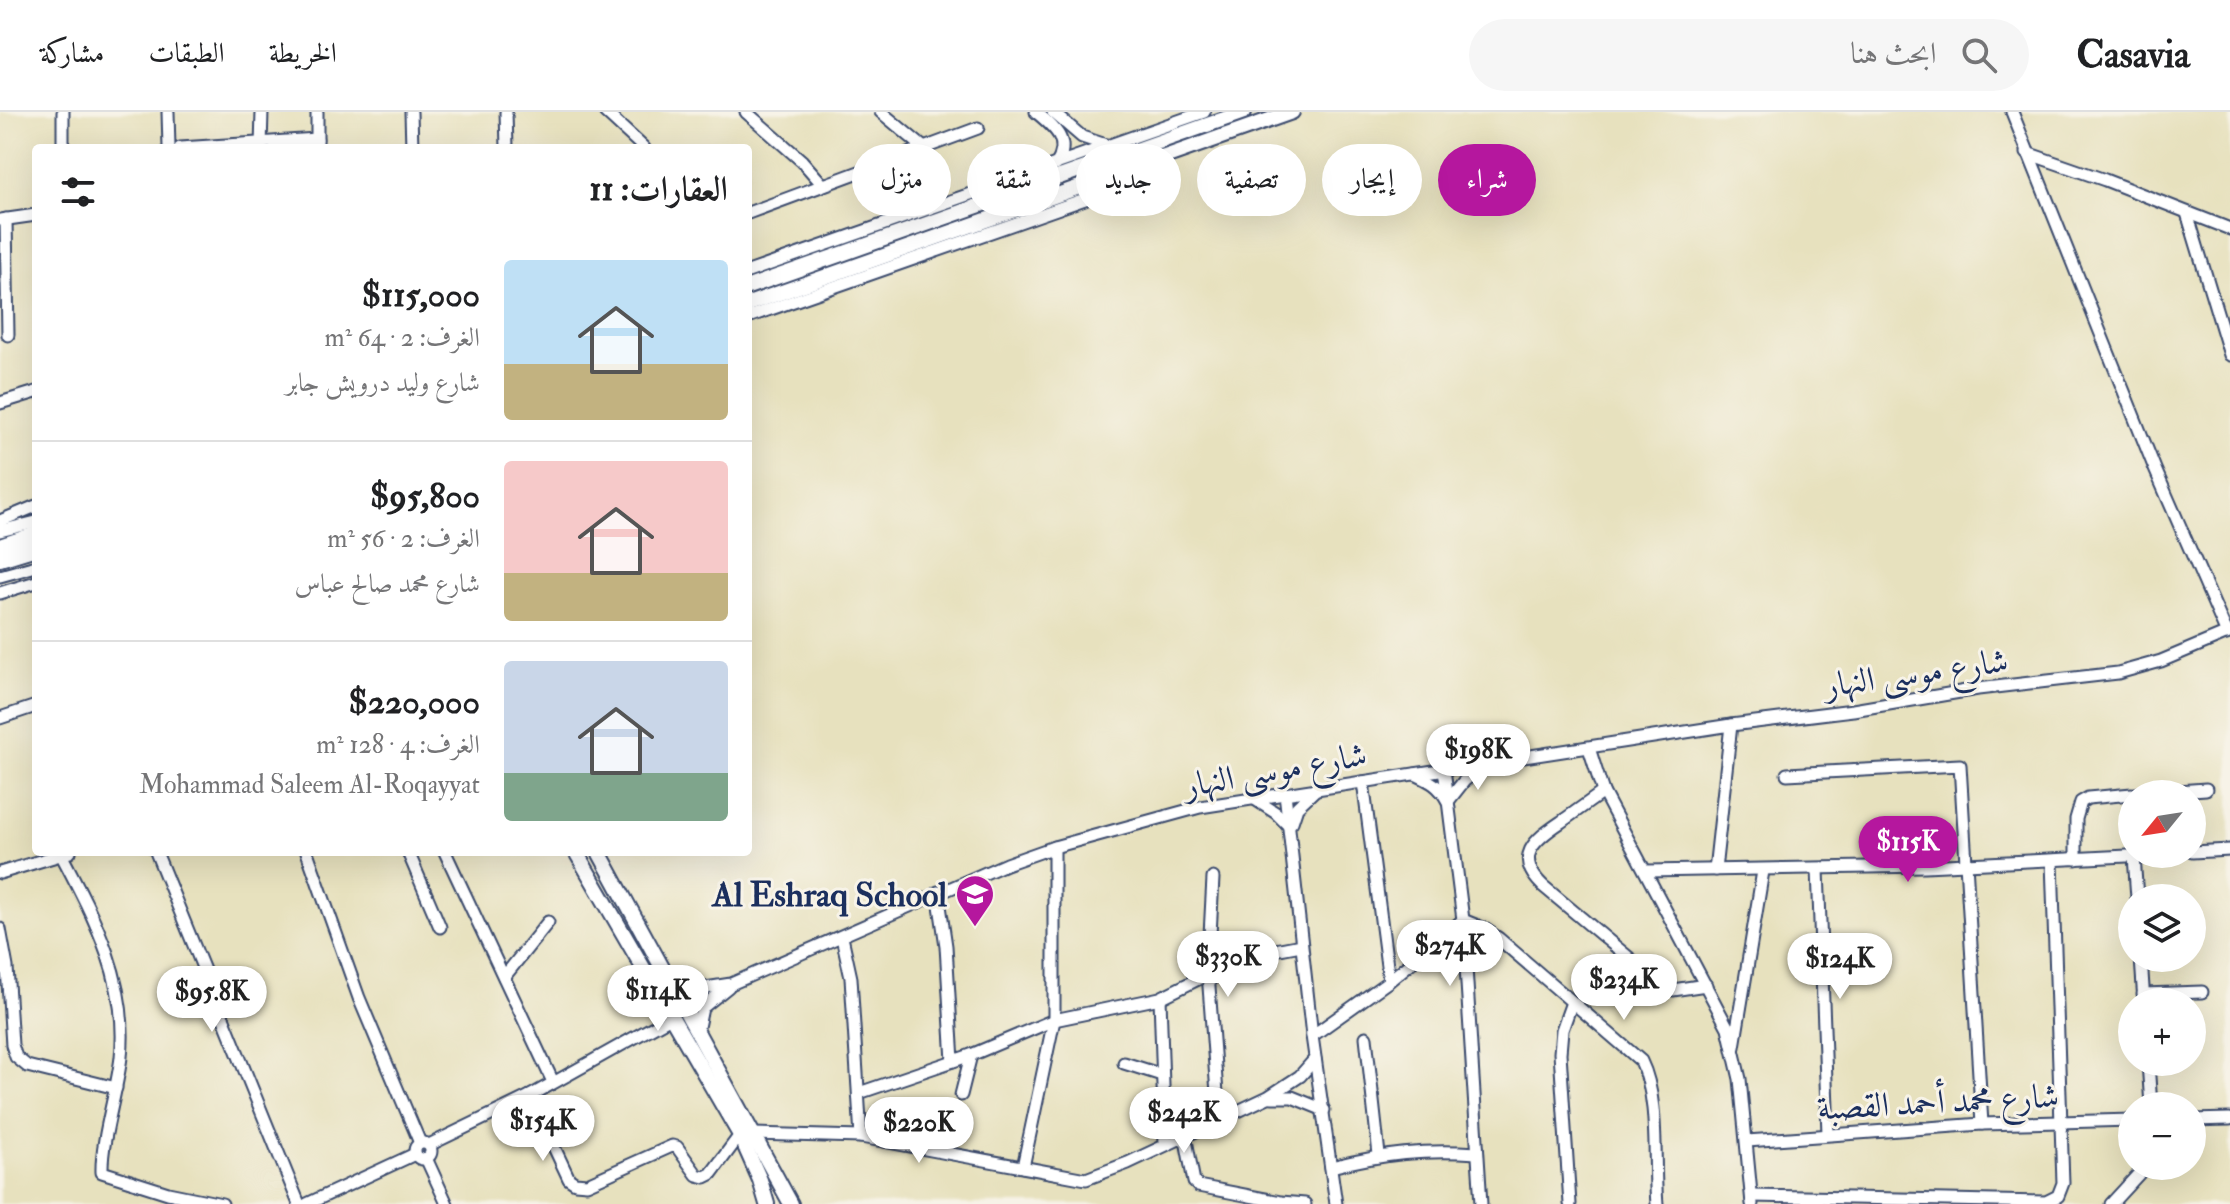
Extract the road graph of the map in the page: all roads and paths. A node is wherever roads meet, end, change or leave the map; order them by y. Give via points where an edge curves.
1 (63, 112) edge
2 (168, 112) edge
3 (262, 112) edge
4 (317, 112) edge
5 (411, 112) edge
6 (506, 112) edge
7 (605, 112) edge
8 (746, 112) edge
9 (881, 112) edge
10 (1036, 112) edge
11 (1053, 112) edge
12 (1204, 112) edge
13 (1244, 112) edge
14 (1292, 112) edge
15 (2012, 112) edge
16 (978, 128) dead end
17 (63, 144) edge
18 (169, 144) edge
19 (260, 144) edge
20 (317, 144) edge
21 (412, 144) edge
22 (507, 144) edge
23 (640, 144) edge
24 (919, 144) edge
25 (935, 144) edge
26 (1104, 144) edge
27 (1113, 144) edge
28 (1181, 151) edge
29 (2027, 153) junction
30 (1060, 155) edge
31 (852, 174) edge
32 (823, 185) junction
33 (1076, 188) edge
34 (967, 196) edge
35 (1076, 202) edge
36 (752, 212) edge
37 (2187, 213) junction
38 (32, 216) edge
39 (3, 220) edge
40 (2230, 229) edge
41 (752, 271) edge
42 (752, 286) edge
43 (752, 303) edge
44 (752, 316) edge
45 (8, 335) dead end
46 (2230, 355) edge
47 (32, 393) edge
48 (0, 403) edge
49 (32, 508) edge
50 (0, 521) edge
51 (32, 523) edge
52 (0, 531) edge
53 (32, 535) edge
54 (0, 546) edge
55 (32, 549) edge
56 (0, 559) edge
57 (32, 567) edge
58 (0, 576) edge
59 (32, 583) edge
60 (0, 593) edge
61 (2229, 633) edge
62 (32, 707) edge
63 (0, 718) edge
64 (1731, 725) junction
65 (1589, 748) junction
66 (1484, 764) junction
67 (1444, 769) junction
68 (1414, 774) junction
69 (1787, 774) dead end
70 (1363, 782) junction
71 (1316, 789) junction
72 (1603, 792) junction
73 (1285, 793) junction
74 (2118, 795) edge
75 (1252, 797) junction
76 (1450, 802) junction
77 (1290, 828) junction
78 (1054, 847) junction
79 (2230, 850) edge
80 (2206, 851) edge
81 (55, 856) edge
82 (66, 856) edge
83 (158, 856) edge
84 (308, 856) edge
85 (410, 856) edge
86 (447, 856) edge
87 (578, 856) edge
88 (601, 856) edge
89 (2118, 857) edge
90 (2076, 859) junction
91 (2052, 861) junction
92 (1967, 865) junction
93 (1818, 869) junction
94 (1715, 870) junction
95 (1647, 871) junction
96 (1763, 871) junction
97 (0, 873) edge
98 (1213, 878) dead end
99 (938, 892) junction
100 (1463, 920) junction
101 (548, 922) dead end
102 (440, 927) dead end
103 (0, 929) edge
104 (842, 937) junction
105 (1301, 945) junction
106 (1208, 973) junction
107 (504, 977) junction
108 (1389, 981) junction
109 (669, 982) junction
110 (731, 984) junction
111 (1706, 985) junction
112 (1160, 998) junction
113 (1572, 1002) junction
114 (671, 1017) junction
115 (1054, 1020) junction
116 (697, 1032) junction
117 (1312, 1036) junction
118 (1366, 1037) dead end
119 (1734, 1047) junction
120 (971, 1055) junction
121 (1315, 1059) junction
122 (953, 1061) junction
123 (1124, 1063) dead end
124 (1162, 1075) junction
125 (553, 1082) junction
126 (116, 1088) junction
127 (859, 1093) junction
128 (961, 1095) dead end
129 (530, 1096) junction
130 (1268, 1097) junction
131 (1324, 1110) junction
132 (2230, 1119) edge
133 (1219, 1120) junction
134 (2118, 1120) edge
135 (2206, 1120) edge
136 (2061, 1122) junction
137 (1982, 1124) junction
138 (746, 1134) junction
139 (1828, 1134) junction
140 (1185, 1135) junction
141 (861, 1137) junction
142 (1747, 1141) junction
143 (1165, 1144) junction
144 (423, 1150) junction
145 (1477, 1153) junction
146 (1379, 1155) junction
147 (1023, 1167) junction
148 (1331, 1167) junction
149 (2133, 1180) edge
150 (1752, 1200) edge
151 (222, 1204) edge
152 (299, 1204) edge
153 (307, 1204) edge
154 (447, 1204) edge
155 (767, 1204) edge
156 (791, 1204) edge
157 (1305, 1204) edge
158 (1336, 1204) edge
159 (1481, 1204) edge
160 (1570, 1204) edge
161 (1657, 1204) edge
162 (2111, 1204) edge

1 - 17 street
2 - 18 street
3 - 19 street
4 - 20 street
5 - 21 street
6 - 22 street
7 - 23 street
8 - 32 street
9 - 24 street
10 - 30 street via 1061,138
11 - 26 street via 1091,142
12 - 27 street
13 - 42 main road
14 - 28 main road
15 - 29 street
16 - 25 street
29 - 37 street
29 - 61 street via 2155,469
31 - 32 street
32 - 36 street
33 - 43 main road
34 - 41 street
35 - 44 street
37 - 40 street
37 - 46 street
38 - 39 street
39 - 45 street
47 - 48 street
49 - 50 street
51 - 52 street
53 - 54 main road
55 - 56 main road
57 - 58 street
59 - 60 street
61 - 64 street, شارع موسى النهار via 2118,673
62 - 63 street
64 - 65 street, شارع موسى النهار
64 - 94 street
65 - 66 street, شارع موسى النهار
65 - 72 street
66 - 67 street, شارع موسى النهار
66 - 76 street
67 - 68 street, شارع موسى النهار
67 - 76 street
68 - 70 street, شارع موسى النهار
68 - 76 street via 1441,789
69 - 92 street via 1960,765
70 - 71 street, شارع موسى النهار
70 - 108 street
71 - 73 street, شارع موسى النهار
71 - 77 street via 1297,807
72 - 95 street
72 - 111 street via 1536,840 1528,860 1532,874 1664,987
73 - 75 street, شارع موسى النهار
73 - 77 street
74 - 90 street via 2081,802
75 - 77 street
75 - 78 street, شارع موسى النهار
76 - 100 street
77 - 105 street
78 - 99 street, شارع موسى النهار
78 - 115 street
79 - 80 street
81 - 97 street
82 - 126 street via 111,966 121,1053
83 - 152 street
84 - 144 street via 359,998
85 - 102 street
86 - 107 street
87 - 114 main road
88 - 109 main road
89 - 90 street
90 - 91 street
91 - 92 street
91 - 136 street
92 - 93 street
92 - 137 street
93 - 96 street
93 - 139 street
94 - 95 street
94 - 96 street
95 - 111 street
96 - 119 street
98 - 106 street
99 - 104 street, شارع موسى النهار
99 - 122 street
100 - 108 street
100 - 113 street via 1490,932
100 - 145 street
101 - 107 street
103 - 126 street via 16,1057 27,1066
104 - 110 street, شارع موسى النهار
104 - 127 street via 851,978
105 - 106 street via 1259,953
105 - 117 street
106 - 112 street
106 - 133 street
107 - 125 street
108 - 117 street
109 - 110 street, شارع موسى النهار via 693,990
109 - 116 main road
110 - 116 street, شارع موسى النهار via 702,1008
111 - 119 street
112 - 115 street
112 - 124 street
113 - 160 street via 1560,1053
113 - 161 street via 1630,1050 1646,1072
114 - 125 street
114 - 138 main road
115 - 120 street
115 - 147 street
116 - 138 main road
117 - 121 street
118 - 146 street
119 - 142 street
120 - 122 street
120 - 128 street
121 - 130 street
121 - 131 street
122 - 127 street
123 - 124 street
124 - 143 street
125 - 129 street
126 - 151 street via 103,1174
127 - 141 street
129 - 138 street via 569,1179 580,1185 672,1146 697,1175 705,1177
129 - 144 street
130 - 131 street via 1292,1097
130 - 133 street
131 - 148 street
132 - 135 street
133 - 140 street
134 - 136 street, شارع محمد أحمد القصبة
136 - 137 street, شارع محمد أحمد القصبة
136 - 150 street via 2063,1183 2058,1196 2046,1202
137 - 139 street, شارع محمد أحمد القصبة
138 - 141 street
138 - 155 main road
138 - 156 main road
139 - 142 street, شارع محمد أحمد القصبة
140 - 143 street
140 - 157 street via 1198,1186
141 - 147 street
142 - 150 street
143 - 147 street via 1086,1179
144 - 153 street
144 - 154 street
145 - 146 street
145 - 159 street
146 - 148 street
148 - 158 street
149 - 162 street

